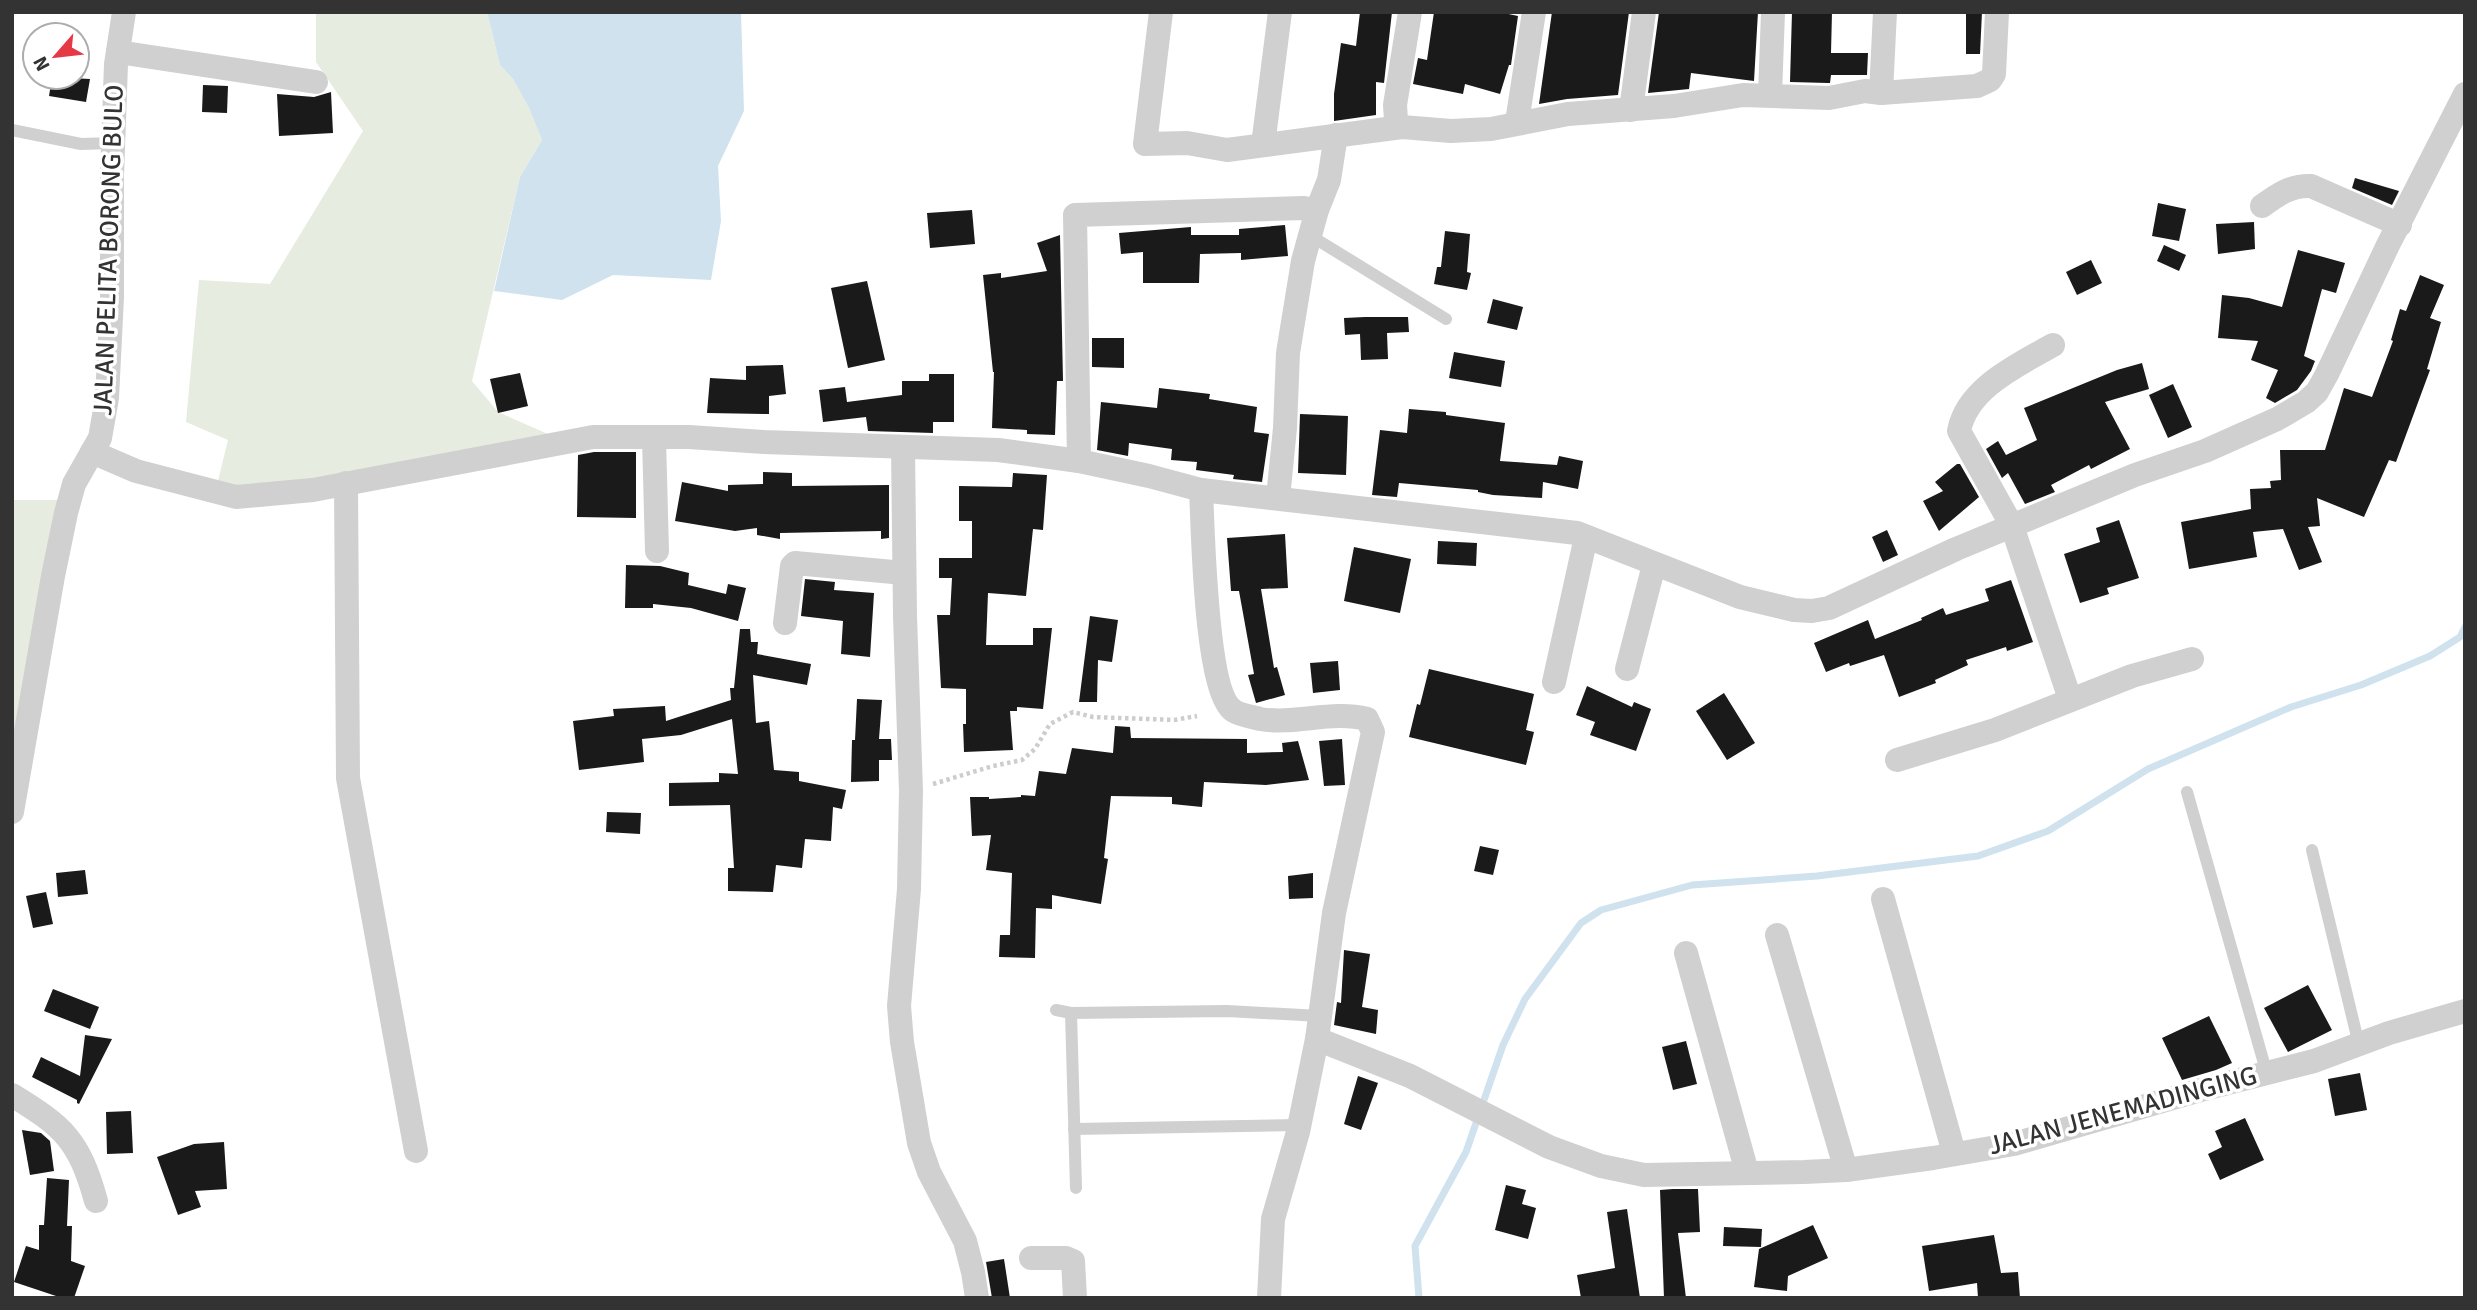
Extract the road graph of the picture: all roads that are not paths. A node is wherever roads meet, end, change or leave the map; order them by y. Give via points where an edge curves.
1 (124, 12) edge
2 (1161, 12) edge
3 (1280, 12) edge
4 (1410, 12) edge
5 (1534, 12) edge
6 (1644, 12) edge
7 (1773, 12) edge
8 (1885, 12) edge
9 (1997, 12) edge
10 (118, 52) junction
11 (316, 82) dead end
12 (1881, 93) junction
13 (2465, 94) edge
14 (1770, 95) junction
15 (1631, 110) junction
16 (1517, 122) junction
17 (1402, 127) junction
18 (12, 130) edge
19 (1336, 135) junction
20 (113, 143) junction
21 (1263, 145) junction
22 (2262, 206) dead end
23 (1317, 210) junction
24 (2400, 225) junction
25 (1311, 236) junction
26 (1446, 319) dead end
27 (2053, 345) dead end
28 (654, 438) junction
29 (903, 447) junction
30 (92, 452) junction
31 (1079, 461) junction
32 (346, 483) junction
33 (1201, 490) junction
34 (1278, 498) junction
35 (2012, 526) junction
36 (1586, 537) junction
37 (657, 551) dead end
38 (1654, 565) junction
39 (904, 573) junction
40 (785, 623) dead end
41 (2192, 659) dead end
42 (1627, 669) dead end
43 (1554, 682) dead end
44 (2070, 699) junction
45 (1897, 760) dead end
46 (2187, 792) dead end
47 (12, 811) edge
48 (2312, 850) dead end
49 (1883, 899) dead end
50 (1777, 935) dead end
51 (1686, 953) dead end
52 (1056, 1010) dead end
53 (2465, 1011) edge
54 (1071, 1013) junction
55 (1319, 1028) junction
56 (2358, 1045) junction
57 (2267, 1074) junction
58 (12, 1095) edge
59 (1299, 1125) junction
60 (1074, 1129) junction
61 (416, 1151) dead end
62 (1954, 1153) junction
63 (1846, 1170) junction
64 (1747, 1172) junction
65 (1076, 1188) dead end
66 (96, 1201) dead end
67 (1031, 1258) dead end
68 (977, 1298) edge
69 (1075, 1298) edge
70 (1269, 1298) edge

1 - 10 street, JALAN PELITA BORONG BULO
2 - 21 street via 1144,144 1186,143 1227,150
3 - 21 street
4 - 17 street via 1395,106
5 - 16 street
6 - 15 street
7 - 14 street
8 - 12 street
9 - 12 street via 1996,59 1990,80 1962,88
10 - 11 street
10 - 20 street, JALAN PELITA BORONG BULO
12 - 14 street via 1865,91 1829,98
13 - 24 street
14 - 15 street
15 - 16 street
16 - 17 street via 1451,131
17 - 19 street
18 - 20 lane via 81,144
19 - 21 street
19 - 23 street via 1329,180
20 - 30 street, JALAN PELITA BORONG BULO via 107,398 100,438
22 - 24 street via 2290,188 2311,186
23 - 25 street
23 - 31 street via 1075,215
24 - 35 street via 2327,374 2306,402 2205,451
25 - 26 lane
25 - 34 street via 1287,353
27 - 35 street via 1979,394 1962,417 1959,431 1964,442
28 - 29 street
28 - 32 street via 593,437
28 - 37 street
29 - 31 street via 998,450
29 - 39 street
30 - 32 street via 136,471 236,498
30 - 47 street, JALAN PELITA BORONG BULO via 66,513
31 - 33 street
32 - 61 street via 348,778
33 - 34 street
33 - 55 street via 1208,612 1217,669 1233,711 1282,720 1353,716 1367,719 1373,732 1334,913
34 - 36 street via 1549,528
35 - 38 street via 1829,608 1812,611 1740,597
35 - 44 street
36 - 38 street
36 - 43 street
38 - 42 street
39 - 40 street via 795,563
39 - 68 street via 911,791 909,890 899,1006 902,1042 919,1143 965,1241
41 - 44 street
44 - 45 street via 1994,730
46 - 57 lane
48 - 56 lane
49 - 62 street
50 - 63 street
51 - 64 street
52 - 54 lane
53 - 56 street, JALAN JENEMADINGING
54 - 55 lane via 1227,1011
54 - 60 lane
55 - 59 street
55 - 64 street, JALAN JENEMADINGING via 1549,1147 1601,1166 1644,1175
56 - 57 street, JALAN JENEMADINGING
57 - 62 street, JALAN JENEMADINGING via 2014,1144
58 - 66 street via 46,1115 69,1136 88,1170
59 - 60 lane
59 - 70 street via 1273,1219
60 - 65 lane
62 - 63 street, JALAN JENEMADINGING
63 - 64 street, JALAN JENEMADINGING
67 - 69 street via 1073,1261

